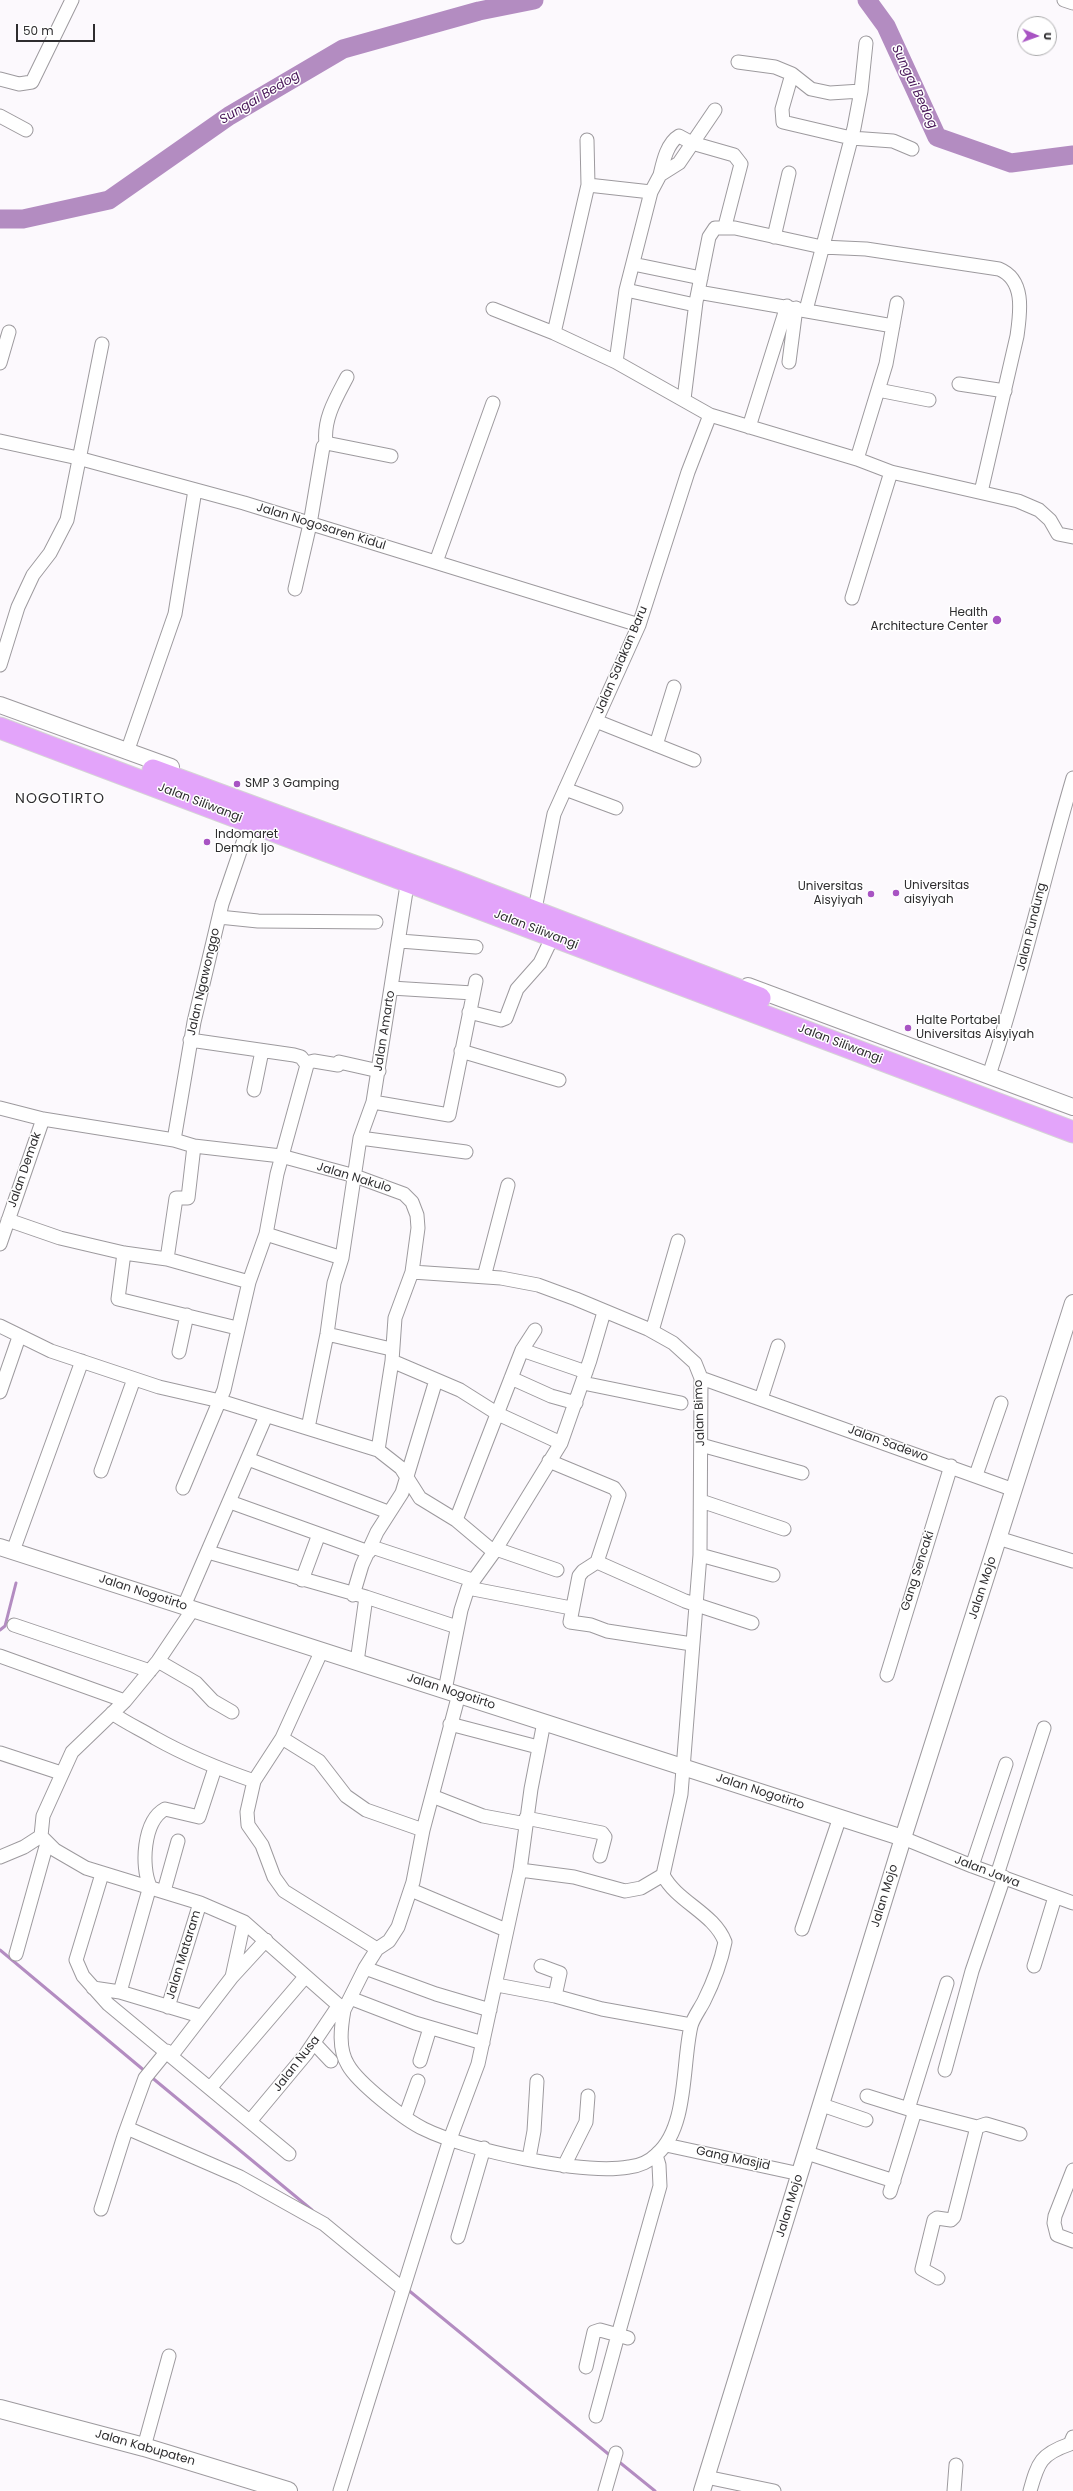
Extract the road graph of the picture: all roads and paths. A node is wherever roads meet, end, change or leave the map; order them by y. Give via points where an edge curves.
1 (72, 0) edge
2 (1064, 0) edge
3 (1073, 3) edge
4 (866, 43) dead end
5 (738, 62) dead end
6 (792, 74) junction
7 (0, 79) edge
8 (861, 92) junction
9 (715, 110) dead end
10 (0, 116) edge
11 (26, 130) dead end
12 (851, 138) junction
13 (587, 140) dead end
14 (692, 143) junction
15 (912, 148) dead end
16 (789, 173) dead end
17 (588, 185) junction
18 (651, 192) junction
19 (725, 226) junction
20 (774, 237) junction
21 (822, 247) junction
22 (633, 264) junction
23 (701, 278) junction
24 (626, 290) junction
25 (698, 292) junction
26 (897, 303) dead end
27 (695, 305) junction
28 (797, 308) junction
29 (493, 309) dead end
30 (893, 326) junction
31 (9, 332) dead end
32 (554, 333) junction
33 (102, 344) dead end
34 (0, 362) edge
35 (616, 362) junction
36 (789, 362) dead end
37 (347, 377) dead end
38 (959, 384) dead end
39 (878, 390) junction
40 (1005, 391) junction
41 (684, 399) junction
42 (929, 400) dead end
43 (493, 403) dead end
44 (710, 415) junction
45 (749, 428) junction
46 (0, 441) edge
47 (326, 443) junction
48 (391, 456) dead end
49 (78, 458) junction
50 (857, 459) junction
51 (891, 472) junction
52 (195, 490) junction
53 (981, 492) junction
54 (310, 524) junction
55 (1073, 537) edge
56 (436, 562) junction
57 (295, 589) dead end
58 (852, 598) dead end
59 (639, 625) junction
60 (0, 665) edge
61 (674, 687) dead end
62 (0, 705) edge
63 (0, 715) edge
64 (596, 721) junction
65 (0, 728) edge
66 (0, 736) edge
67 (48, 738) junction
68 (656, 745) junction
69 (127, 752) junction
70 (694, 760) dead end
71 (1073, 778) edge
72 (183, 788) junction
73 (565, 789) junction
74 (616, 808) dead end
75 (248, 828) junction
76 (457, 877) junction
77 (407, 885) junction
78 (536, 904) junction
79 (219, 917) junction
80 (376, 922) dead end
81 (551, 940) junction
82 (400, 941) junction
83 (476, 947) dead end
84 (391, 988) junction
85 (469, 1012) junction
86 (190, 1040) junction
87 (262, 1051) junction
88 (461, 1051) junction
89 (306, 1063) junction
90 (379, 1070) junction
91 (989, 1075) junction
92 (559, 1080) dead end
93 (254, 1090) dead end
94 (373, 1102) junction
95 (1073, 1107) edge
96 (0, 1108) edge
97 (1073, 1118) edge
98 (43, 1119) junction
99 (1035, 1122) junction
100 (1073, 1132) edge
101 (360, 1138) junction
102 (174, 1140) junction
103 (1073, 1141) edge
104 (194, 1146) junction
105 (466, 1152) dead end
106 (281, 1156) junction
107 (356, 1176) junction
108 (508, 1185) dead end
109 (8, 1220) junction
110 (266, 1234) junction
111 (678, 1242) dead end
112 (0, 1244) edge
113 (124, 1254) junction
114 (342, 1258) junction
115 (167, 1259) junction
116 (412, 1272) junction
117 (484, 1277) junction
118 (249, 1282) junction
119 (1073, 1304) edge
120 (604, 1312) junction
121 (187, 1315) junction
122 (0, 1326) edge
123 (237, 1328) junction
124 (535, 1330) dead end
125 (652, 1331) junction
126 (327, 1334) junction
127 (19, 1337) junction
128 (778, 1346) dead end
129 (522, 1350) junction
130 (179, 1352) dead end
131 (392, 1355) junction
132 (82, 1361) junction
133 (511, 1378) junction
134 (584, 1378) junction
135 (701, 1378) junction
136 (134, 1379) junction
137 (436, 1380) junction
138 (0, 1392) edge
139 (761, 1399) junction
140 (220, 1401) junction
141 (576, 1403) junction
142 (1002, 1403) dead end
143 (681, 1404) dead end
144 (498, 1414) junction
145 (266, 1416) junction
146 (308, 1428) junction
147 (561, 1442) junction
148 (701, 1445) junction
149 (378, 1450) junction
150 (248, 1459) junction
151 (549, 1462) junction
152 (951, 1466) junction
153 (101, 1471) dead end
154 (802, 1473) dead end
155 (976, 1475) junction
156 (406, 1480) junction
157 (183, 1488) dead end
158 (1014, 1490) junction
159 (701, 1501) junction
160 (230, 1502) junction
161 (388, 1512) junction
162 (456, 1520) junction
163 (784, 1529) dead end
164 (319, 1534) junction
165 (998, 1538) junction
166 (7, 1549) edge
167 (370, 1549) junction
168 (495, 1550) junction
169 (208, 1552) junction
170 (700, 1555) junction
171 (1073, 1561) edge
172 (597, 1562) junction
173 (557, 1570) dead end
174 (773, 1575) dead end
175 (302, 1580) junction
176 (470, 1584) junction
177 (359, 1596) junction
178 (695, 1604) junction
179 (189, 1607) junction
180 (571, 1608) junction
181 (752, 1623) dead end
182 (14, 1625) dead end
183 (457, 1627) junction
184 (692, 1644) junction
185 (322, 1650) junction
186 (0, 1656) edge
187 (357, 1662) junction
188 (154, 1666) junction
189 (887, 1675) dead end
190 (452, 1692) junction
191 (125, 1701) junction
192 (232, 1712) dead end
193 (112, 1713) junction
194 (544, 1722) junction
195 (450, 1724) junction
196 (1044, 1728) dead end
197 (282, 1738) junction
198 (538, 1747) junction
199 (0, 1753) edge
200 (1006, 1764) dead end
201 (684, 1767) junction
202 (215, 1768) junction
203 (61, 1773) junction
204 (254, 1781) junction
205 (432, 1796) junction
206 (840, 1817) junction
207 (526, 1821) junction
208 (423, 1830) junction
209 (903, 1838) junction
210 (44, 1840) junction
211 (178, 1841) dead end
212 (600, 1856) dead end
213 (0, 1857) edge
214 (972, 1866) junction
215 (520, 1870) junction
216 (102, 1874) junction
217 (663, 1875) junction
218 (1001, 1876) junction
219 (150, 1886) junction
220 (411, 1890) junction
221 (164, 1891) junction
222 (1055, 1896) junction
223 (200, 1903) junction
224 (1073, 1903) edge
225 (244, 1922) junction
226 (802, 1929) dead end
227 (506, 1930) junction
228 (266, 1940) junction
229 (377, 1949) junction
230 (16, 1954) dead end
231 (541, 1966) dead end
232 (1034, 1966) dead end
233 (364, 1968) junction
234 (232, 1977) junction
235 (305, 1977) junction
236 (947, 1982) dead end
237 (497, 1985) junction
238 (93, 1988) junction
239 (120, 1992) junction
240 (555, 1996) junction
241 (344, 2004) junction
242 (168, 2007) junction
243 (490, 2010) junction
244 (200, 2016) junction
245 (691, 2025) junction
246 (430, 2028) junction
247 (314, 2043) junction
248 (483, 2043) junction
249 (169, 2053) junction
250 (331, 2061) dead end
251 (420, 2061) dead end
252 (945, 2070) dead end
253 (418, 2081) dead end
254 (537, 2081) dead end
255 (211, 2087) junction
256 (588, 2096) dead end
257 (867, 2096) dead end
258 (822, 2105) junction
259 (911, 2110) junction
260 (405, 2117) junction
261 (251, 2120) junction
262 (866, 2120) dead end
263 (977, 2127) junction
264 (127, 2128) junction
265 (1020, 2134) dead end
266 (450, 2139) junction
267 (666, 2145) junction
268 (484, 2148) junction
269 (807, 2153) junction
270 (289, 2154) dead end
271 (656, 2155) junction
272 (529, 2158) junction
273 (564, 2166) junction
274 (1073, 2170) edge
275 (800, 2174) junction
276 (101, 2209) dead end
277 (458, 2237) dead end
278 (1073, 2241) edge
279 (938, 2278) dead end
280 (405, 2284) junction
281 (623, 2336) junction
282 (168, 2356) dead end
283 (586, 2367) dead end
284 (0, 2409) edge
285 (596, 2416) dead end
286 (1072, 2442) edge
287 (144, 2447) junction
288 (616, 2453) dead end
289 (956, 2465) dead end
290 (704, 2484) edge
291 (288, 2491) edge
292 (340, 2491) edge
293 (605, 2491) edge
294 (774, 2491) edge
295 (954, 2491) edge
296 (1030, 2491) edge

1 - 7 street via 32,82 19,84
2 - 3 street
4 - 8 street
5 - 6 street via 775,67
6 - 8 street via 811,89 830,93
6 - 12 street via 782,109 783,122
8 - 12 street
9 - 14 street
10 - 11 street
12 - 15 street via 893,141
12 - 21 street
13 - 17 street
14 - 18 street via 679,163 660,175
14 - 19 street via 734,155 741,164
16 - 20 street
17 - 18 street
17 - 32 street
18 - 22 street
19 - 20 street
19 - 23 street via 718,226 711,231
20 - 21 street
21 - 28 street
21 - 40 street via 873,250 1006,272 1016,285 1020,303 1017,336
22 - 23 street
22 - 24 street
23 - 25 street
24 - 27 street
24 - 35 street
25 - 27 street
25 - 28 street
26 - 30 street
27 - 41 street
28 - 30 street
28 - 36 street
28 - 45 street
29 - 32 street
30 - 39 street
31 - 34 street
32 - 35 street
33 - 49 street via 89,416
35 - 41 street
37 - 47 street via 329,413
38 - 40 street
39 - 42 street
39 - 50 street
40 - 53 street
41 - 44 street
43 - 56 street
44 - 45 street
44 - 59 street, Jalan Salakan Baru via 688,472
45 - 50 street
46 - 49 street, Jalan Nogosaren Kidul
47 - 48 street
47 - 54 street via 322,450
49 - 52 street, Jalan Nogosaren Kidul
49 - 60 street via 67,520 50,553 33,575 21,601
50 - 51 street
51 - 53 street
51 - 58 street
52 - 54 street, Jalan Nogosaren Kidul
52 - 69 street via 175,614
53 - 55 street via 1018,501 1039,510 1050,520 1058,534
54 - 56 street, Jalan Nogosaren Kidul
54 - 57 street
56 - 59 street, Jalan Nogosaren Kidul
59 - 64 street, Jalan Salakan Baru
61 - 68 street
62 - 69 street
63 - 67 highway, Jalan Siliwangi
64 - 68 street
64 - 73 street, Jalan Salakan Baru
65 - 67 highway, Jalan Siliwangi
66 - 72 street
67 - 72 highway, Jalan Siliwangi
68 - 70 street
69 - 72 street
71 - 91 street, Jalan Pundung via 1019,979
72 - 75 street
72 - 76 highway, Jalan Siliwangi
72 - 99 highway, Jalan Siliwangi
73 - 74 street
73 - 78 street, Jalan Salakan Baru via 554,814
75 - 77 street
75 - 79 street, Jalan Ngawonggo
76 - 78 street
76 - 97 highway, Jalan Siliwangi
77 - 81 street
77 - 82 street, Jalan Amarto
78 - 91 street via 666,956
79 - 80 street via 258,921
79 - 86 street, Jalan Ngawonggo
81 - 85 street via 540,962 517,989 506,1018 501,1020
81 - 99 street via 706,1002
82 - 83 street
82 - 84 street, Jalan Amarto
84 - 85 street via 474,987
84 - 90 street, Jalan Amarto
85 - 88 street
86 - 87 street
86 - 102 street, Jalan Ngawonggo
87 - 89 street via 301,1057
87 - 93 street
88 - 92 street
88 - 94 street via 452,1106 447,1116
89 - 90 street via 338,1065 339,1062
89 - 106 street via 307,1071
90 - 94 street, Jalan Amarto
91 - 95 street
94 - 101 street, Jalan Amarto
96 - 98 street, Jalan Nakulo
98 - 102 street, Jalan Nakulo
98 - 109 street, Jalan Demak
99 - 100 highway, Jalan Siliwangi
99 - 103 street
101 - 105 street
101 - 107 street, Jalan Amarto
102 - 104 street, Jalan Nakulo
104 - 106 street, Jalan Nakulo
104 - 115 street via 188,1198 176,1198
106 - 107 street, Jalan Nakulo
106 - 110 street
107 - 114 street, Jalan Amarto
107 - 116 street, Jalan Nakulo via 404,1194 412,1202 418,1228
108 - 117 street
109 - 112 street, Jalan Demak
109 - 113 street via 60,1238
110 - 114 street
110 - 118 street
111 - 125 street
113 - 115 street
113 - 121 street via 118,1299
114 - 126 street, Jalan Amarto via 334,1283
115 - 118 street
116 - 117 street, Jalan Bimo
116 - 131 street, Jalan Nakulo via 395,1318
117 - 120 street, Jalan Bimo via 538,1285
118 - 123 street
119 - 158 street, Jalan Mojo
120 - 125 street, Jalan Bimo
120 - 134 street
121 - 123 street
121 - 130 street
122 - 127 street
123 - 140 street
124 - 129 street
125 - 135 street, Jalan Bimo via 685,1353 695,1363
126 - 131 street
126 - 146 street, Jalan Amarto
127 - 132 street
127 - 138 street
128 - 139 street
129 - 133 street
129 - 134 street
131 - 137 street
131 - 149 street, Jalan Nakulo
132 - 136 street
132 - 166 street
133 - 141 street via 551,1396
133 - 144 street
134 - 141 street
134 - 143 street
135 - 139 street, Jalan Sadewo
135 - 148 street, Jalan Bimo
136 - 140 street
136 - 153 street
137 - 144 street via 460,1390
137 - 156 street
139 - 152 street, Jalan Sadewo
140 - 145 street
140 - 157 street
141 - 147 street
142 - 155 street
144 - 147 street
144 - 162 street
145 - 146 street
145 - 150 street
146 - 149 street
147 - 151 street
148 - 154 street
148 - 159 street, Jalan Bimo
149 - 156 street via 401,1468
150 - 160 street
150 - 161 street
151 - 168 street
151 - 172 street via 618,1491
152 - 155 street, Jalan Sadewo
152 - 189 street, Gang Sencaki
155 - 158 street, Jalan Sadewo
156 - 161 street via 399,1499
156 - 162 street via 420,1498
158 - 165 street, Jalan Mojo
159 - 163 street
159 - 170 street, Jalan Bimo
160 - 164 street
160 - 169 street
161 - 167 street
162 - 168 street
164 - 167 street
164 - 175 street
165 - 171 street
165 - 209 street, Jalan Mojo
166 - 179 street, Jalan Nogotirto
167 - 176 street
167 - 177 street
168 - 173 street
168 - 176 street
169 - 175 street
169 - 179 street
170 - 174 street
170 - 178 street, Jalan Bimo
172 - 178 street
172 - 180 street via 579,1576
175 - 177 street
176 - 180 street
176 - 183 street
177 - 183 street
177 - 187 street
178 - 181 street
178 - 184 street, Jalan Bimo
179 - 185 street, Jalan Nogotirto
179 - 188 street
180 - 184 street via 570,1622 608,1631
182 - 188 street
183 - 190 street
184 - 201 street, Jalan Bimo
185 - 187 street, Jalan Nogotirto
185 - 197 street
186 - 191 street
187 - 190 street, Jalan Nogotirto
188 - 191 street
188 - 192 street via 196,1683 213,1701
190 - 194 street, Jalan Nogotirto
190 - 195 street
191 - 193 street
193 - 202 street via 171,1748
193 - 203 street via 79,1743
194 - 198 street
194 - 201 street, Jalan Nogotirto
195 - 198 street
195 - 205 street
196 - 218 street
197 - 204 street
197 - 208 street via 319,1761 346,1796 366,1810
198 - 207 street
199 - 203 street
200 - 214 street
201 - 206 street, Jalan Nogotirto
201 - 217 street, Jalan Bimo via 682,1794
202 - 204 street
202 - 219 street via 199,1817 165,1809 150,1827 145,1854 145,1875
203 - 210 street via 43,1816
204 - 229 street via 248,1825 262,1845 274,1877 284,1891
205 - 207 street via 483,1816
205 - 208 street
206 - 209 street, Jalan Nogotirto
206 - 226 street
207 - 212 street via 602,1833 605,1837
207 - 215 street
208 - 220 street
209 - 214 street, Jalan Jawa
209 - 258 street, Jalan Mojo
210 - 213 street
210 - 216 street via 55,1850
210 - 230 street
211 - 221 street
214 - 218 street, Jalan Jawa
215 - 217 street via 574,1877 625,1891 641,1888
215 - 227 street
216 - 219 street
216 - 238 street via 76,1960 82,1976
217 - 245 street via 680,1895 710,1921 725,1942 710,1989
218 - 222 street, Jalan Jawa
218 - 252 street
219 - 221 street
219 - 239 street
220 - 227 street
220 - 229 street via 398,1927 389,1941
221 - 223 street
222 - 224 street, Jalan Jawa
222 - 232 street
223 - 225 street
223 - 242 street, Jalan Mataram
225 - 228 street
225 - 234 street
227 - 237 street
228 - 234 street
228 - 235 street
229 - 233 street
231 - 240 street via 560,1973
233 - 241 street
233 - 243 street
234 - 244 street
235 - 241 street
235 - 255 street
236 - 259 street
237 - 240 street
237 - 243 street
238 - 239 street
238 - 249 street via 108,2004
239 - 242 street
240 - 245 street via 602,2009
241 - 246 street
241 - 247 street, Jalan Nusa
241 - 260 street via 342,2042 347,2065 355,2076
242 - 244 street
243 - 248 street
244 - 249 street
245 - 267 street via 677,2119
246 - 248 street
246 - 251 street
247 - 250 street
247 - 261 street, Jalan Nusa
248 - 266 street via 478,2064
249 - 255 street
249 - 264 street via 148,2076
253 - 260 street
254 - 272 street via 534,2131
255 - 261 street
256 - 273 street via 586,2122
257 - 259 street
258 - 262 street
258 - 269 street, Jalan Mojo
259 - 263 street
259 - 269 street via 892,2187
260 - 266 street via 422,2128
261 - 270 street
263 - 265 street via 986,2124
263 - 279 street via 954,2217 951,2220 934,2220 922,2260 922,2269
264 - 276 street
264 - 280 street via 240,2177 324,2224
266 - 268 street
266 - 280 street
267 - 271 street
267 - 275 street, Gang Masjid
268 - 272 street
268 - 277 street
269 - 275 street, Jalan Mojo
271 - 273 street via 644,2163 628,2168
271 - 281 street via 660,2186 621,2320
272 - 273 street
274 - 278 street via 1054,2223 1057,2235
275 - 290 street, Jalan Mojo
280 - 292 street
281 - 283 street via 600,2330 594,2332
281 - 285 street
282 - 287 street
284 - 287 main road, Jalan Kabupaten
286 - 296 street via 1045,2456 1038,2464
287 - 291 main road, Jalan Kabupaten
288 - 293 street
289 - 295 street
290 - 294 street

